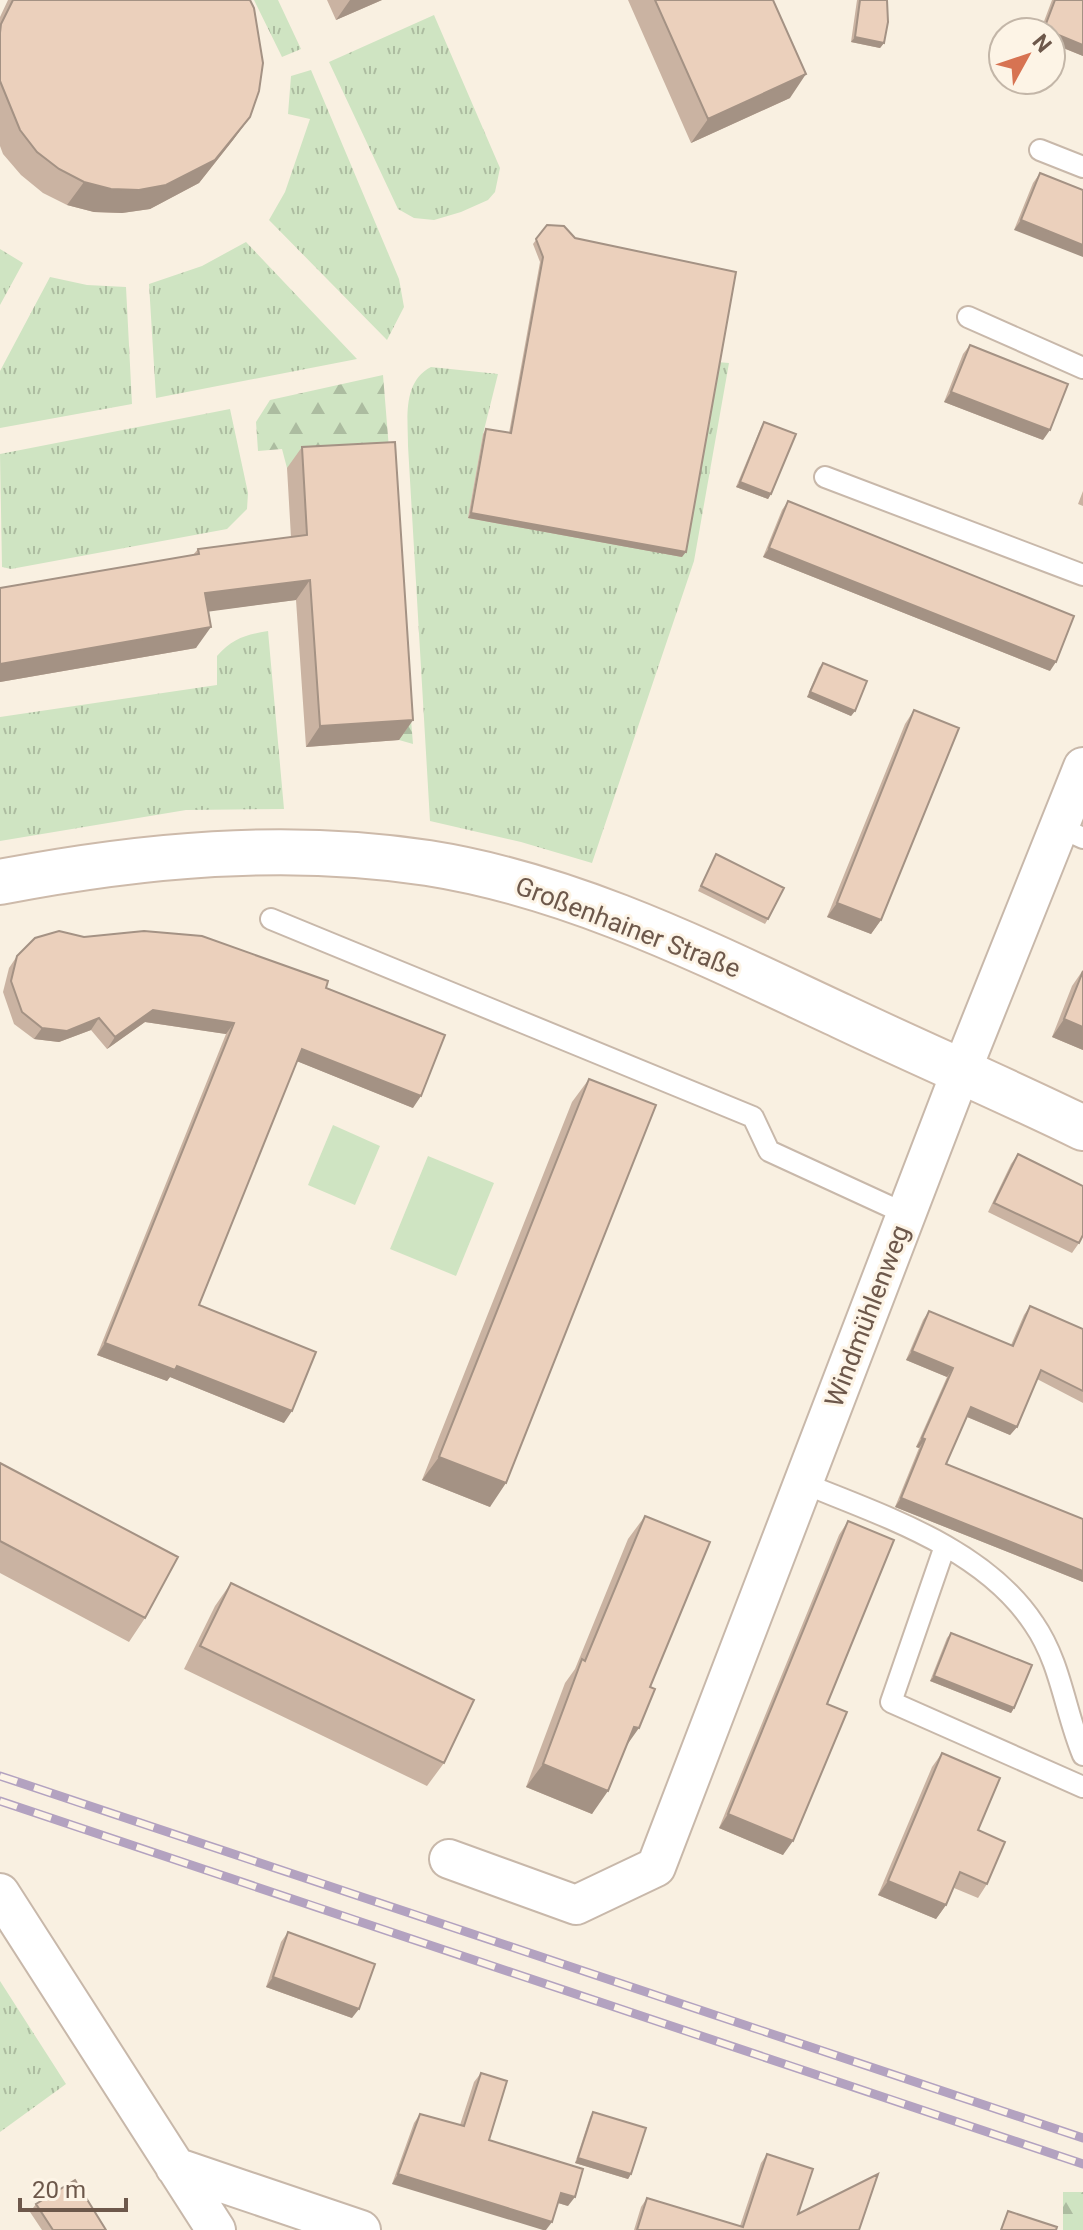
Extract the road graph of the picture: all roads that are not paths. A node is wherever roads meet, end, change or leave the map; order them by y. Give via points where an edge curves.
1 (1040, 150) dead end
2 (1083, 167) edge
3 (968, 317) dead end
4 (1083, 368) edge
5 (825, 477) dead end
6 (1083, 575) edge
7 (1083, 767) edge
8 (1071, 833) edge
9 (0, 882) edge
10 (271, 919) dead end
11 (962, 1071) junction
12 (1083, 1128) edge
13 (906, 1214) junction
14 (803, 1483) junction
15 (945, 1546) junction
16 (1083, 1755) edge
17 (1083, 1787) edge
18 (449, 1859) dead end
19 (0, 1893) edge
20 (175, 2167) junction
21 (216, 2230) edge
22 (361, 2230) edge

1 - 2 lane
3 - 4 lane
5 - 6 lane
7 - 8 street, Windmühlenweg
8 - 11 street, Windmühlenweg
9 - 11 main road, Großenhainer Straße via 219,852 296,851 427,863 522,883 687,944
10 - 13 lane via 753,1117 769,1151
11 - 12 main road, Großenhainer Straße
11 - 13 street, Windmühlenweg
13 - 14 street, Windmühlenweg
14 - 15 lane
14 - 18 street, Windmühlenweg via 656,1867 576,1905
15 - 16 lane via 1000,1583 1035,1624 1059,1675
15 - 17 lane via 891,1702
19 - 20 street
20 - 21 street
20 - 22 street

